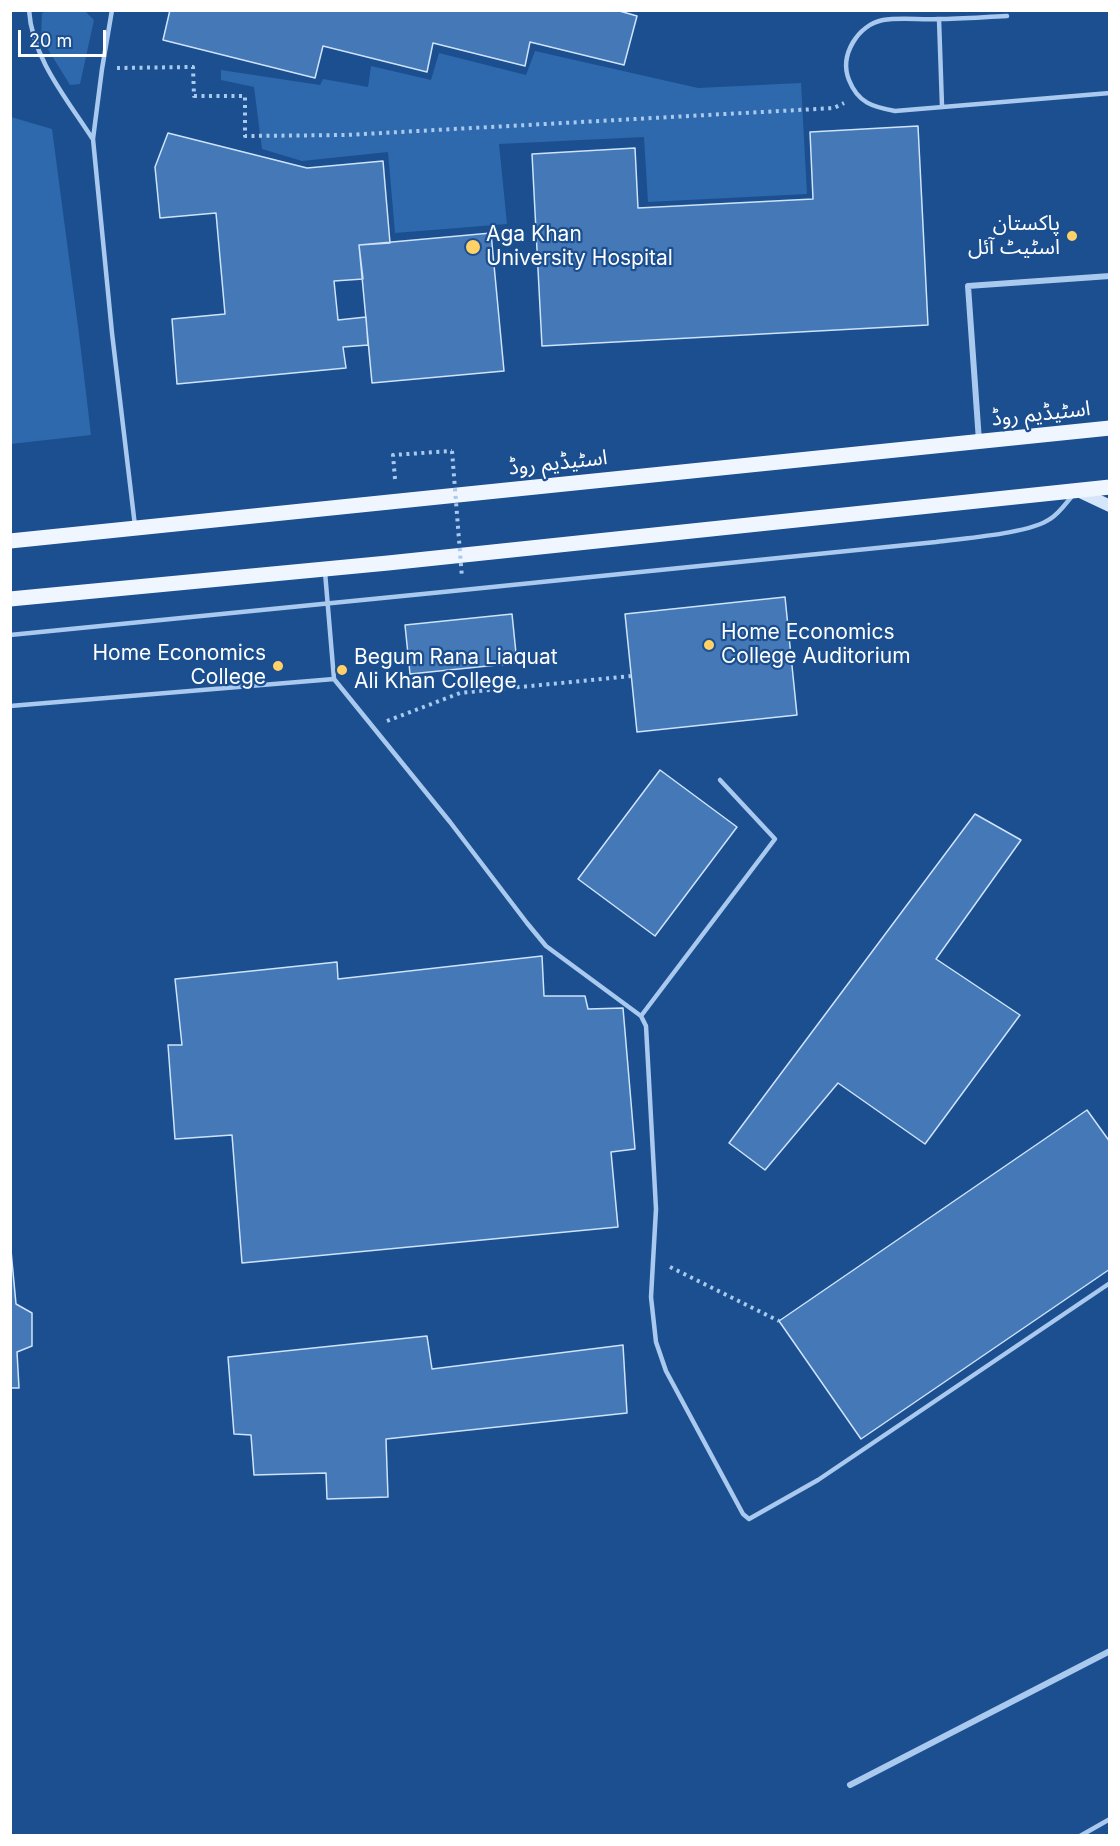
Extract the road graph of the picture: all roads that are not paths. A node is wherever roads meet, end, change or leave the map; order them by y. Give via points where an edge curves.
1 (28, 10) edge
2 (112, 10) edge
3 (1007, 16) dead end
4 (939, 20) junction
5 (1110, 93) edge
6 (942, 106) junction
7 (93, 139) junction
8 (1110, 276) edge
9 (1110, 428) edge
10 (979, 441) junction
11 (1110, 487) edge
12 (1076, 490) junction
13 (1110, 506) edge
14 (135, 529) junction
15 (10, 541) edge
16 (325, 569) junction
17 (10, 599) edge
18 (327, 605) junction
19 (10, 635) edge
20 (334, 679) junction
21 (10, 706) edge
22 (720, 780) dead end
23 (641, 1016) junction
24 (1110, 1283) edge
25 (1110, 1651) edge
26 (850, 1785) dead end
27 (1110, 1819) edge
28 (1080, 1836) edge

1 - 7 lane via 41,58
2 - 7 lane
3 - 4 lane
4 - 6 lane
4 - 6 lane via 882,20 862,31 851,43 846,62 848,78 858,96 873,107 895,111
5 - 6 lane
7 - 14 lane
8 - 10 street via 968,286
9 - 10 main road, اسٹیڈیم روڈ
10 - 14 main road, اسٹیڈیم روڈ
11 - 12 main road
12 - 13 main road
12 - 16 main road
12 - 18 lane via 1050,519 1029,528 995,534
14 - 15 main road, اسٹیڈیم روڈ
16 - 17 main road
16 - 18 lane
18 - 19 lane
18 - 20 lane
20 - 21 lane
20 - 23 lane via 546,946
22 - 23 lane via 775,839
23 - 24 lane via 646,1026 656,1209 651,1297 656,1342 666,1371 749,1519 818,1480
25 - 26 street
27 - 28 lane

